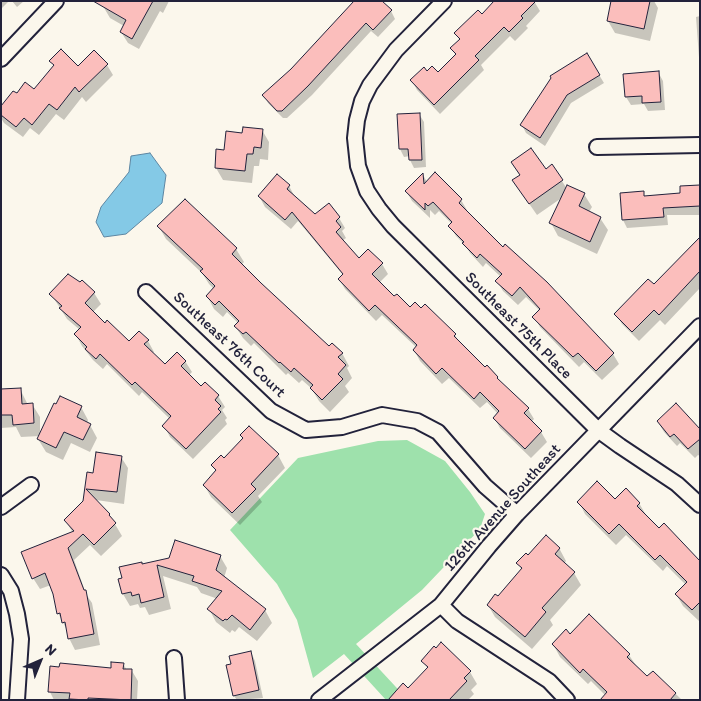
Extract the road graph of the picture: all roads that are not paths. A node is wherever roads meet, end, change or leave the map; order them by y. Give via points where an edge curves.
1 (56, 1) edge
2 (444, 1) edge
3 (1, 59) edge
4 (700, 145) edge
5 (597, 147) dead end
6 (146, 292) dead end
7 (700, 326) edge
8 (598, 430) junction
9 (31, 485) dead end
10 (700, 505) edge
11 (1, 507) edge
12 (517, 514) junction
13 (1, 575) edge
14 (441, 605) junction
15 (174, 658) dead end
16 (17, 700) edge
17 (176, 700) edge
18 (319, 700) edge
19 (566, 700) edge

1 - 3 street
2 - 8 street, Southeast 75th Place via 396,50 362,100 355,138 358,166 367,191 393,226
4 - 5 street
6 - 12 street, Southeast 76th Court via 272,411 306,430 342,427 382,416 417,421 438,432 485,486
7 - 8 street, 126th Avenue Southeast
8 - 10 street, Southeast 75th Place via 677,484
8 - 12 street, 126th Avenue Southeast
9 - 11 street
12 - 14 street, 126th Avenue Southeast
13 - 16 street via 10,591 21,639
14 - 18 street, 126th Avenue Southeast
14 - 19 street via 457,621 549,681
15 - 17 street

